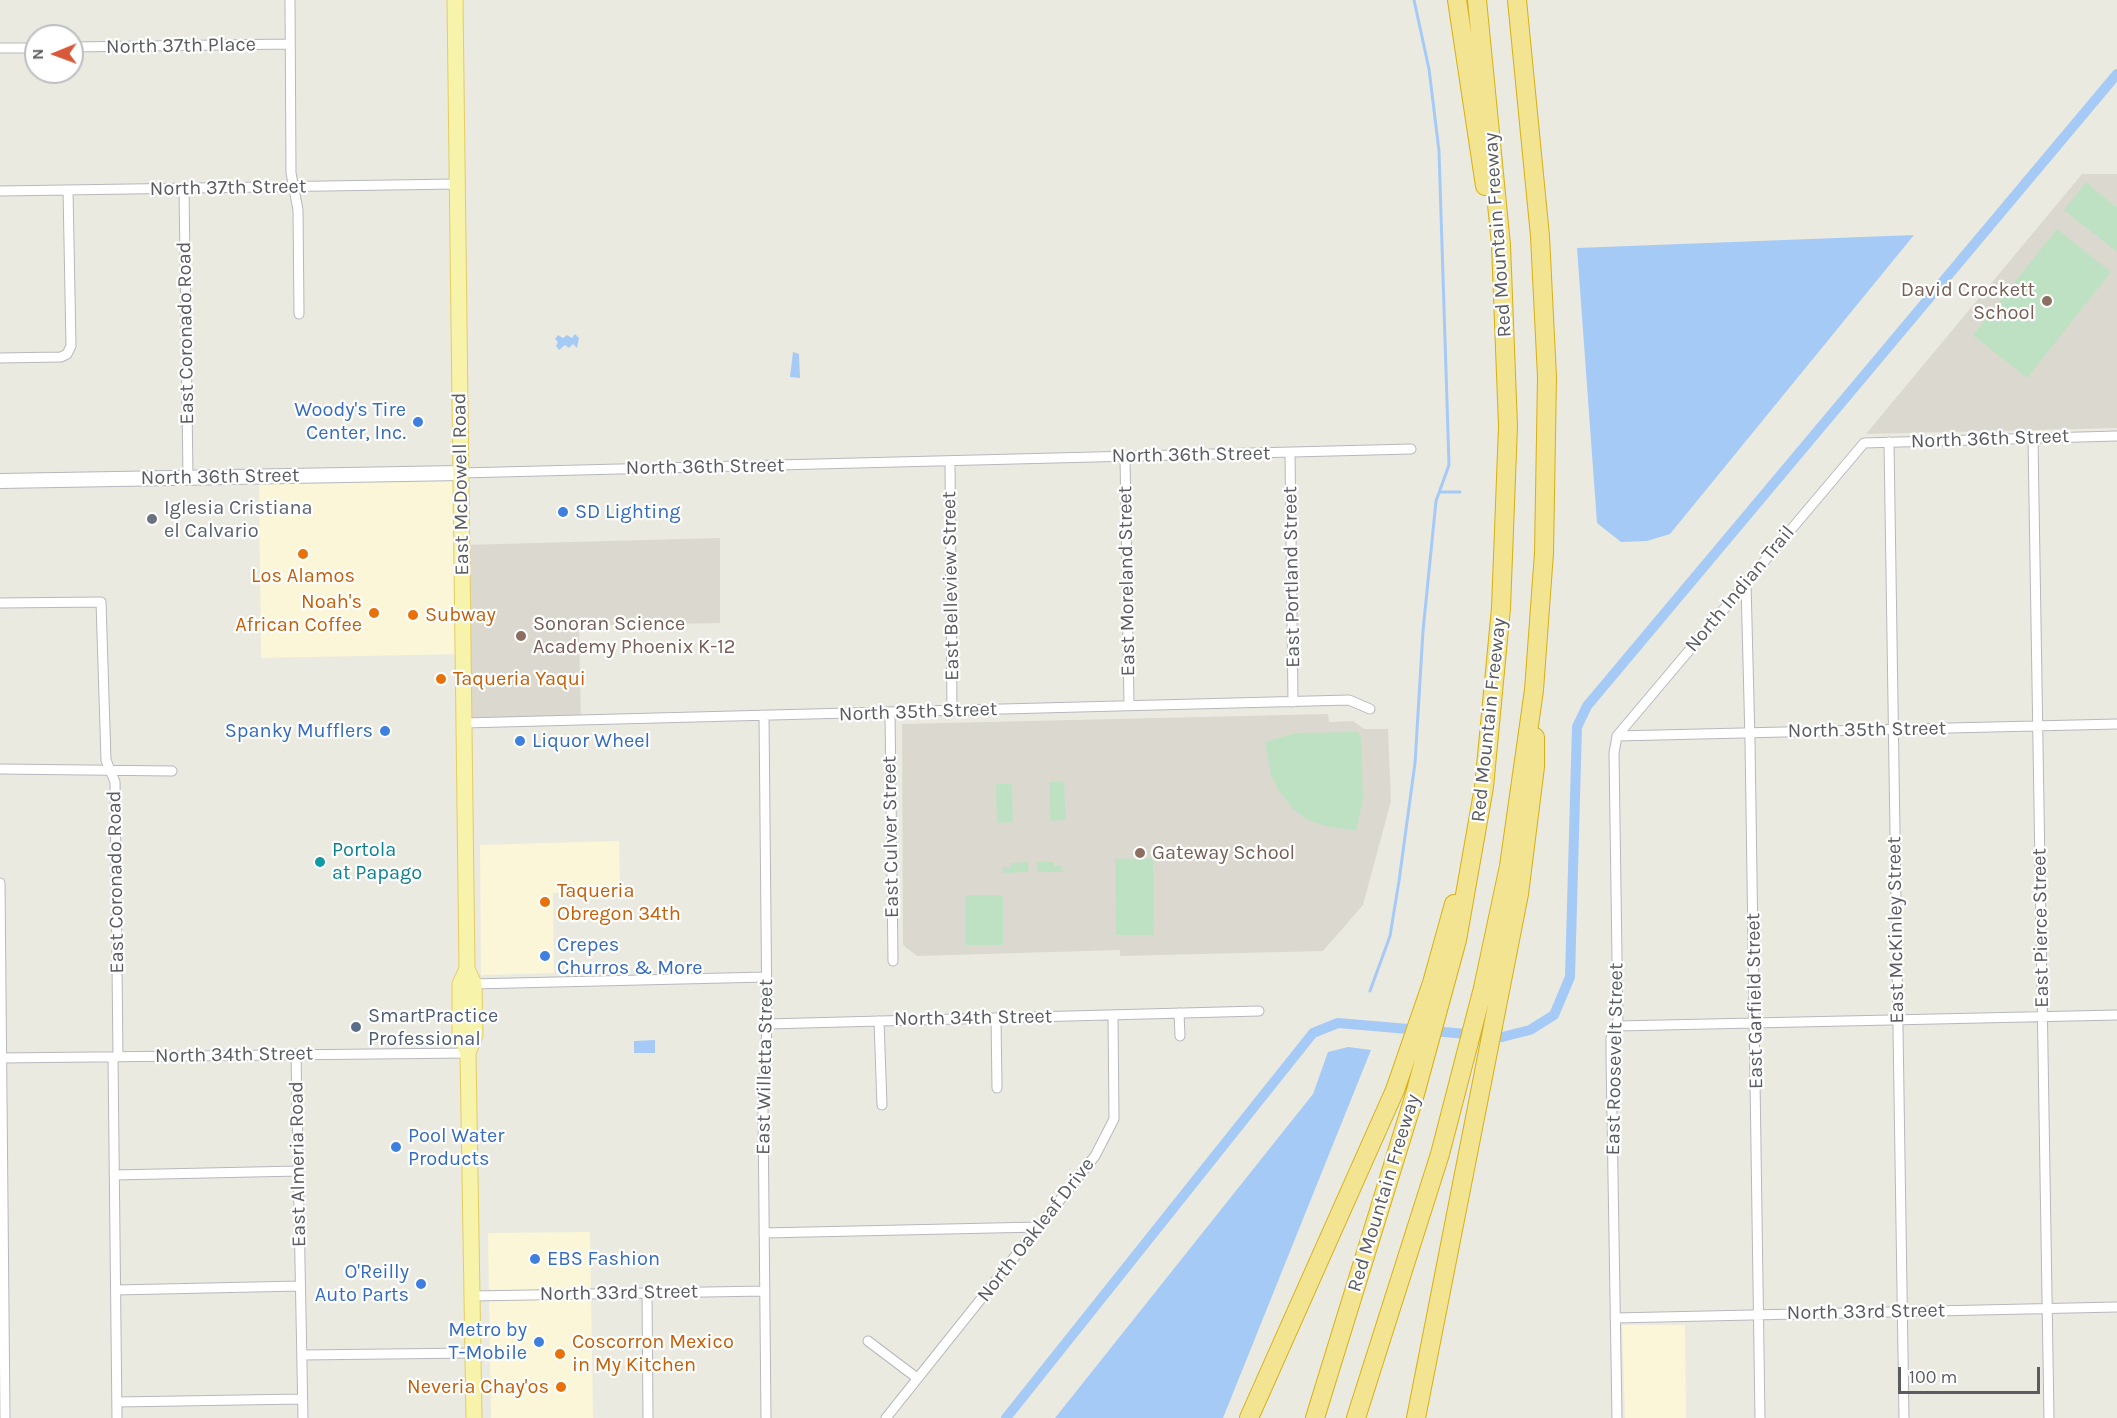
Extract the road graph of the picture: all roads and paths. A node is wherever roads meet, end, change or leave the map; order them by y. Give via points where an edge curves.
1 (290, 0) edge
2 (454, 0) edge
3 (1457, 0) edge
4 (1477, 0) edge
5 (1517, 0) edge
6 (1529, 0) edge
7 (291, 44) junction
8 (84, 47) edge
9 (0, 48) edge
10 (24, 48) edge
11 (1527, 96) junction
12 (456, 184) junction
13 (293, 187) junction
14 (184, 189) junction
15 (69, 190) junction
16 (0, 191) edge
17 (1503, 282) junction
18 (299, 314) dead end
19 (0, 358) edge
20 (2117, 436) edge
21 (2033, 438) junction
22 (1889, 442) junction
23 (1864, 443) joint
24 (1411, 449) dead end
25 (1290, 453) junction
26 (1125, 457) junction
27 (950, 461) junction
28 (461, 472) junction
29 (188, 477) junction
30 (0, 481) edge
31 (1746, 583) junction
32 (0, 603) edge
33 (1293, 702) junction
34 (1129, 705) junction
35 (1370, 709) dead end
36 (952, 712) junction
37 (890, 713) junction
38 (764, 716) junction
39 (464, 723) junction
40 (2117, 724) edge
41 (2038, 726) junction
42 (1893, 729) junction
43 (1750, 733) junction
44 (1617, 736) junction
45 (0, 769) edge
46 (111, 771) junction
47 (172, 771) dead end
48 (0, 883) edge
49 (893, 961) dead end
50 (766, 977) junction
51 (467, 984) junction
52 (1438, 984) junction
53 (1492, 988) junction
54 (1259, 1011) dead end
55 (1179, 1013) junction
56 (1113, 1015) junction
57 (2117, 1015) edge
58 (2043, 1017) junction
59 (996, 1018) junction
60 (1897, 1020) junction
61 (879, 1021) junction
62 (1755, 1023) junction
63 (767, 1024) junction
64 (1618, 1026) junction
65 (1180, 1036) dead end
66 (468, 1053) junction
67 (296, 1054) junction
68 (115, 1057) junction
69 (1, 1058) edge
70 (997, 1088) dead end
71 (882, 1105) dead end
72 (299, 1171) junction
73 (114, 1175) junction
74 (1039, 1227) junction
75 (764, 1233) junction
76 (300, 1286) junction
77 (116, 1290) junction
78 (765, 1291) junction
79 (646, 1293) junction
80 (472, 1296) junction
81 (2117, 1307) edge
82 (2047, 1308) junction
83 (1902, 1312) junction
84 (1758, 1314) junction
85 (1615, 1318) junction
86 (868, 1341) dead end
87 (473, 1353) junction
88 (302, 1355) junction
89 (917, 1378) junction
90 (302, 1399) junction
91 (117, 1402) junction
92 (5, 1418) edge
93 (117, 1418) edge
94 (303, 1418) edge
95 (474, 1418) edge
96 (648, 1418) edge
97 (766, 1418) edge
98 (886, 1418) edge
99 (1249, 1418) edge
100 (1315, 1418) edge
101 (1356, 1418) edge
102 (1416, 1418) edge
103 (1617, 1418) edge
104 (1760, 1418) edge
105 (1904, 1418) edge
106 (2049, 1418) edge

1 - 7 street
2 - 12 main road, East McDowell Road
3 - 17 highway
4 - 17 highway, Red Mountain Freeway
5 - 11 highway, Red Mountain Freeway
6 - 11 highway
7 - 8 street, North 37th Place
7 - 13 street
9 - 10 street
11 - 53 highway, Red Mountain Freeway via 1542,272 1547,412 1544,553 1534,690
12 - 13 street, North 37th Street
12 - 28 main road, East McDowell Road
13 - 14 street, North 37th Street
13 - 18 street via 298,210
14 - 15 street, North 37th Street
14 - 29 street, East Coronado Road
15 - 16 street, North 37th Street
15 - 19 street via 67,354
17 - 52 highway, Red Mountain Freeway via 1508,390 1501,617 1491,717
20 - 21 street, North 36th Street
21 - 22 street, North 36th Street
21 - 41 street, East Pierce Street
22 - 23 street, North 36th Street
22 - 42 street, East McKinley Street
23 - 31 street, North Indian Trail
24 - 25 street, North 36th Street
25 - 26 street, North 36th Street
25 - 33 street, East Portland Street
26 - 27 street, North 36th Street
26 - 34 street, East Moreland Street
27 - 28 street, North 36th Street
27 - 36 street, East Belleview Street
28 - 29 main road, North 36th Street
28 - 39 main road, East McDowell Road
29 - 30 main road, North 36th Street
31 - 43 street, East Garfield Street
31 - 44 street, North Indian Trail
32 - 46 street, East Coronado Road via 101,602 106,760
33 - 34 street, North 35th Street
33 - 35 street, North 35th Street via 1349,700
34 - 36 street, North 35th Street
36 - 37 street, North 35th Street
37 - 38 street, North 35th Street
37 - 49 street, East Culver Street
38 - 39 street, North 35th Street
38 - 50 street, East Willetta Street
39 - 51 main road, East McDowell Road
40 - 41 street, North 35th Street
41 - 42 street, North 35th Street
41 - 58 street, East Pierce Street
42 - 43 street, North 35th Street
42 - 60 street, East McKinley Street
43 - 44 street, North 35th Street
43 - 62 street, East Garfield Street
44 - 64 street, East Roosevelt Street via 1614,753
45 - 46 street
46 - 47 street
46 - 68 street, East Coronado Road via 115,782
48 - 69 street
50 - 51 street
50 - 63 street, East Willetta Street
51 - 66 main road, East McDowell Road via 476,1035
52 - 99 highway
52 - 100 highway, Red Mountain Freeway via 1415,1094
53 - 101 highway, Red Mountain Freeway
53 - 102 highway via 1480,1104
54 - 55 street, North 34th Street
55 - 56 street, North 34th Street
55 - 65 street
56 - 59 street, North 34th Street
56 - 74 street, North Oakleaf Drive via 1114,1119 1095,1156
57 - 58 street
58 - 60 street
58 - 82 street, East Pierce Street
59 - 61 street, North 34th Street
59 - 70 street
60 - 62 street
60 - 83 street, East McKinley Street
61 - 63 street, North 34th Street
61 - 71 street
62 - 64 street
62 - 84 street, East Garfield Street
63 - 75 street, East Willetta Street
64 - 85 street, East Roosevelt Street via 1611,1038
66 - 67 street, North 34th Street
66 - 80 main road, East McDowell Road
67 - 68 street, North 34th Street
67 - 72 street, East Almeria Road
68 - 69 street, North 34th Street
68 - 73 street, East Coronado Road
69 - 92 street
72 - 73 street
72 - 76 street, East Almeria Road
73 - 77 street, East Coronado Road
74 - 75 street
74 - 89 street, North Oakleaf Drive
75 - 78 street, East Willetta Street
76 - 77 street
76 - 88 street, East Almeria Road
77 - 91 street, East Coronado Road
78 - 79 street, North 33rd Street
78 - 97 street, East Willetta Street
79 - 80 street, North 33rd Street
79 - 96 street
80 - 87 main road, East McDowell Road
81 - 82 street, North 33rd Street
82 - 83 street, North 33rd Street
82 - 106 street, East Pierce Street
83 - 84 street, North 33rd Street
83 - 105 street, East McKinley Street
84 - 85 street, North 33rd Street
84 - 104 street, East Garfield Street
85 - 103 street, East Roosevelt Street
86 - 89 street
87 - 88 street
87 - 95 main road, East McDowell Road
88 - 90 street, East Almeria Road
89 - 98 street, North Oakleaf Drive
90 - 91 street
90 - 94 street, East Almeria Road
91 - 93 street, East Coronado Road

